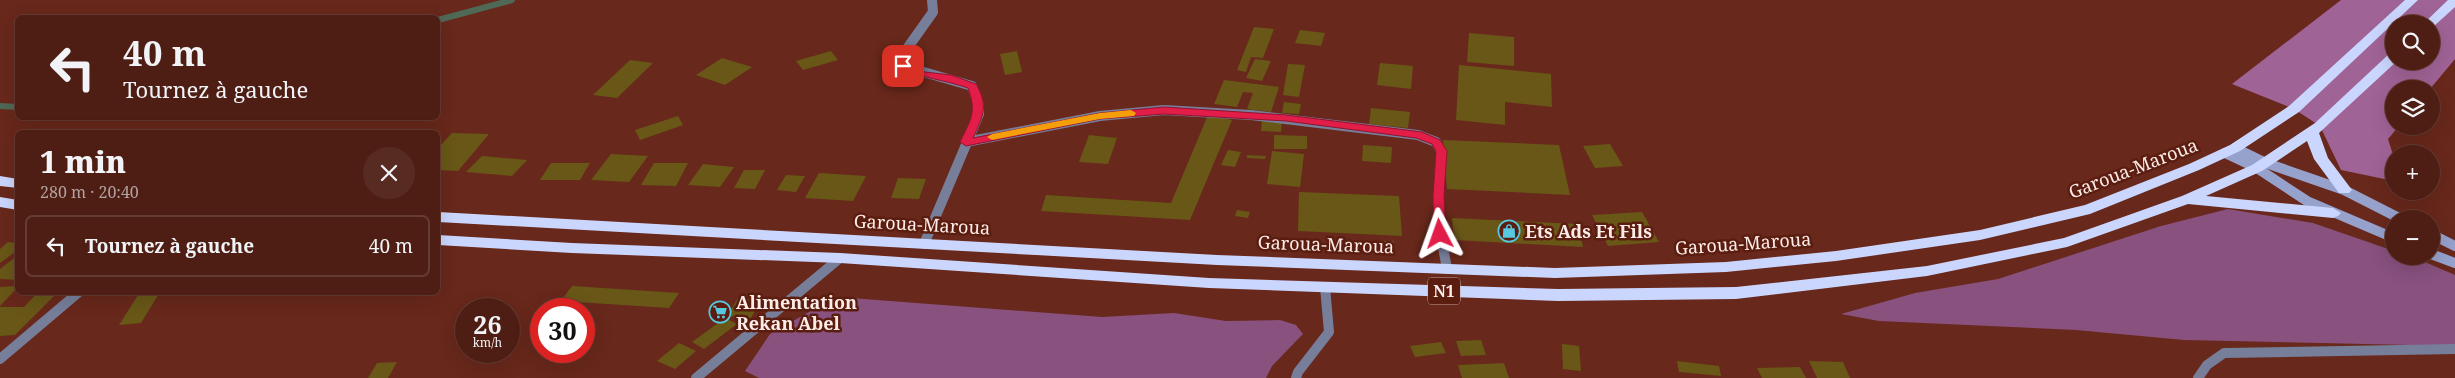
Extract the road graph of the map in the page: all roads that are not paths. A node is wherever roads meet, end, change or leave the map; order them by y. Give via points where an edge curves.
1 (932, 0) edge
2 (2412, 0) edge
3 (2455, 0) edge
4 (2439, 15) edge
5 (2385, 65) edge
6 (2311, 132) junction
7 (966, 142) junction
8 (2230, 150) junction
9 (2262, 165) junction
10 (0, 181) edge
11 (15, 184) edge
12 (2344, 190) junction
13 (2187, 199) junction
14 (0, 202) edge
15 (15, 204) edge
16 (2385, 211) edge
17 (2333, 213) junction
18 (440, 217) edge
19 (2385, 234) edge
20 (2440, 238) edge
21 (440, 240) edge
22 (924, 244) junction
23 (2455, 246) edge
24 (2440, 257) edge
25 (840, 258) junction
26 (2455, 263) edge
27 (1447, 269) junction
28 (1325, 287) junction
29 (75, 295) edge
30 (2455, 349) edge
31 (0, 359) edge
32 (696, 378) edge
33 (1296, 378) edge
34 (2198, 378) edge

1 - 7 street via 934,12 901,57 903,66 972,86 979,114
2 - 8 highway, Garoua-Maroua / N1 via 2294,109
3 - 4 highway
5 - 6 highway, N1
6 - 9 highway, N1
6 - 12 highway via 2321,159
7 - 22 street
7 - 27 street via 1100,116 1164,110 1290,118 1418,135 1436,142 1441,151 1438,220
8 - 9 main road
8 - 27 highway, Garoua-Maroua / N1 via 2090,209 1980,235 1836,256 1726,267 1555,273
9 - 12 main road
9 - 13 highway, N1
9 - 17 main road via 2307,201
10 - 11 highway
12 - 16 main road
13 - 17 highway
13 - 28 highway, N1 via 2067,242 2012,254 1927,271 1736,293 1558,295
14 - 15 highway
17 - 19 main road
18 - 22 highway, Garoua-Maroua / N1
20 - 23 main road
21 - 25 highway, N1
22 - 27 highway, Garoua-Maroua / N1
24 - 26 main road
25 - 28 highway, N1 via 1209,283
25 - 32 street
28 - 33 street via 1329,332
29 - 31 street
30 - 34 street via 2224,353

